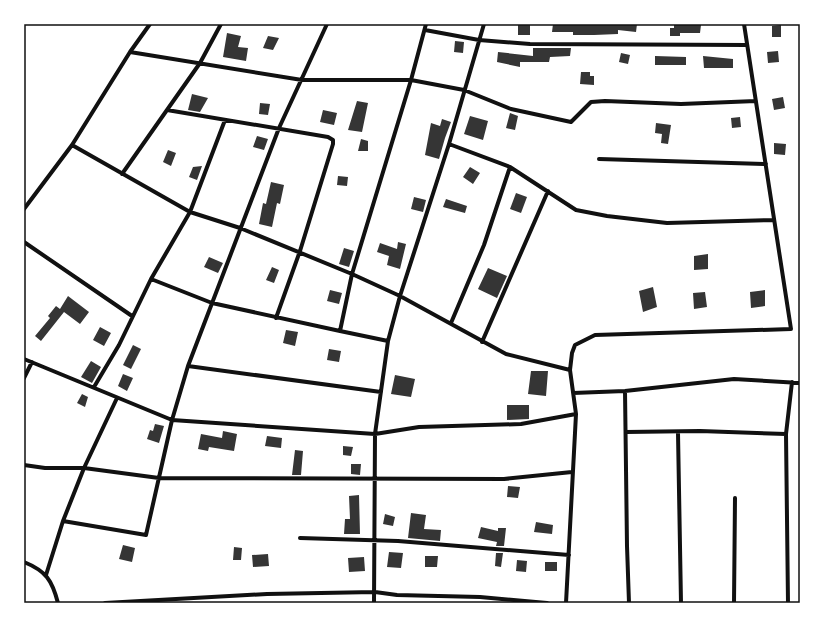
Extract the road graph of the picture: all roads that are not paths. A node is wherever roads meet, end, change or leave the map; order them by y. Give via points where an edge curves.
1 (150, 24) edge
2 (221, 24) edge
3 (327, 24) edge
4 (426, 24) edge
5 (484, 24) edge
6 (744, 24) edge
7 (425, 30) junction
8 (479, 40) junction
9 (747, 46) junction
10 (130, 52) junction
11 (200, 63) junction
12 (302, 80) junction
13 (411, 80) junction
14 (464, 90) junction
15 (756, 101) junction
16 (167, 110) junction
17 (225, 120) junction
18 (279, 128) junction
19 (449, 144) junction
20 (72, 145) junction
21 (599, 159) dead end
22 (766, 164) junction
23 (510, 167) junction
24 (122, 174) junction
25 (548, 191) junction
26 (24, 209) edge
27 (190, 212) junction
28 (774, 220) junction
29 (240, 228) junction
30 (24, 242) edge
31 (300, 251) junction
32 (352, 274) junction
33 (150, 279) junction
34 (400, 296) junction
35 (212, 303) junction
36 (132, 316) junction
37 (276, 318) junction
38 (451, 323) junction
39 (340, 331) junction
40 (388, 340) junction
41 (482, 342) junction
42 (24, 359) edge
43 (32, 362) junction
44 (188, 366) junction
45 (570, 370) junction
46 (24, 378) edge
47 (792, 382) junction
48 (800, 383) edge
49 (94, 387) junction
50 (625, 391) junction
51 (381, 392) junction
52 (573, 393) junction
53 (117, 398) junction
54 (576, 414) junction
55 (172, 420) junction
56 (626, 432) junction
57 (678, 433) junction
58 (375, 434) junction
59 (786, 434) junction
60 (24, 465) edge
61 (84, 468) junction
62 (572, 472) junction
63 (159, 478) junction
64 (376, 479) junction
65 (735, 498) dead end
66 (63, 522) junction
67 (300, 538) dead end
68 (374, 541) junction
69 (568, 555) junction
70 (24, 562) edge
71 (46, 575) junction
72 (375, 592) junction
73 (58, 603) edge
74 (105, 603) edge
75 (374, 603) edge
76 (547, 603) edge
77 (566, 603) edge
78 (630, 603) edge
79 (682, 603) edge
80 (734, 603) edge
81 (788, 603) edge

1 - 10 street
2 - 11 street
3 - 12 street
4 - 7 street
5 - 8 street
6 - 9 street
7 - 8 street
7 - 13 street
8 - 9 street via 530,44
8 - 14 street
9 - 15 street
10 - 11 street
10 - 20 street
11 - 12 street
11 - 16 street
12 - 13 street
12 - 18 street
13 - 14 street
13 - 32 street
14 - 15 street via 511,109 571,122 591,102 681,104
14 - 19 street
15 - 22 street
16 - 17 street
16 - 24 street
17 - 18 street
17 - 27 street
18 - 29 street
18 - 31 street via 333,140
19 - 23 street
19 - 34 street
20 - 24 street
20 - 26 street
21 - 22 street
22 - 28 street
23 - 25 street
23 - 38 street via 484,245
24 - 27 street
25 - 28 street via 576,210 607,216 667,222
25 - 41 street
27 - 29 street
27 - 33 street
28 - 45 street via 791,329 595,335 575,345
29 - 31 street
29 - 35 street
30 - 36 street
31 - 32 street
31 - 37 street
32 - 34 street
32 - 39 street
33 - 35 street
33 - 36 street
34 - 38 street
34 - 40 street
35 - 37 street
35 - 44 street
36 - 49 street via 119,345
37 - 39 street
38 - 41 street
39 - 40 street
40 - 51 street
41 - 45 street via 506,354
42 - 43 street
43 - 46 street
43 - 49 street
44 - 51 street
44 - 55 street
45 - 52 street
47 - 48 street
47 - 50 street via 734,379
47 - 59 street
49 - 53 street
50 - 52 street
50 - 56 street
51 - 58 street
52 - 54 street
53 - 55 street
53 - 61 street
54 - 58 street via 521,424 419,427
54 - 62 street
55 - 58 street
55 - 63 street
56 - 57 street
56 - 78 street
57 - 59 street via 700,431
57 - 79 street
58 - 64 street
59 - 81 street
60 - 61 street
61 - 63 street
61 - 66 street
62 - 64 street via 504,480
62 - 69 street
63 - 64 street
63 - 66 street via 146,535
64 - 68 street
65 - 80 street
66 - 71 street
67 - 68 street
68 - 69 street
68 - 72 street
69 - 77 street
70 - 71 street
71 - 73 street via 54,586
72 - 74 street via 268,594
72 - 75 street
72 - 76 street

